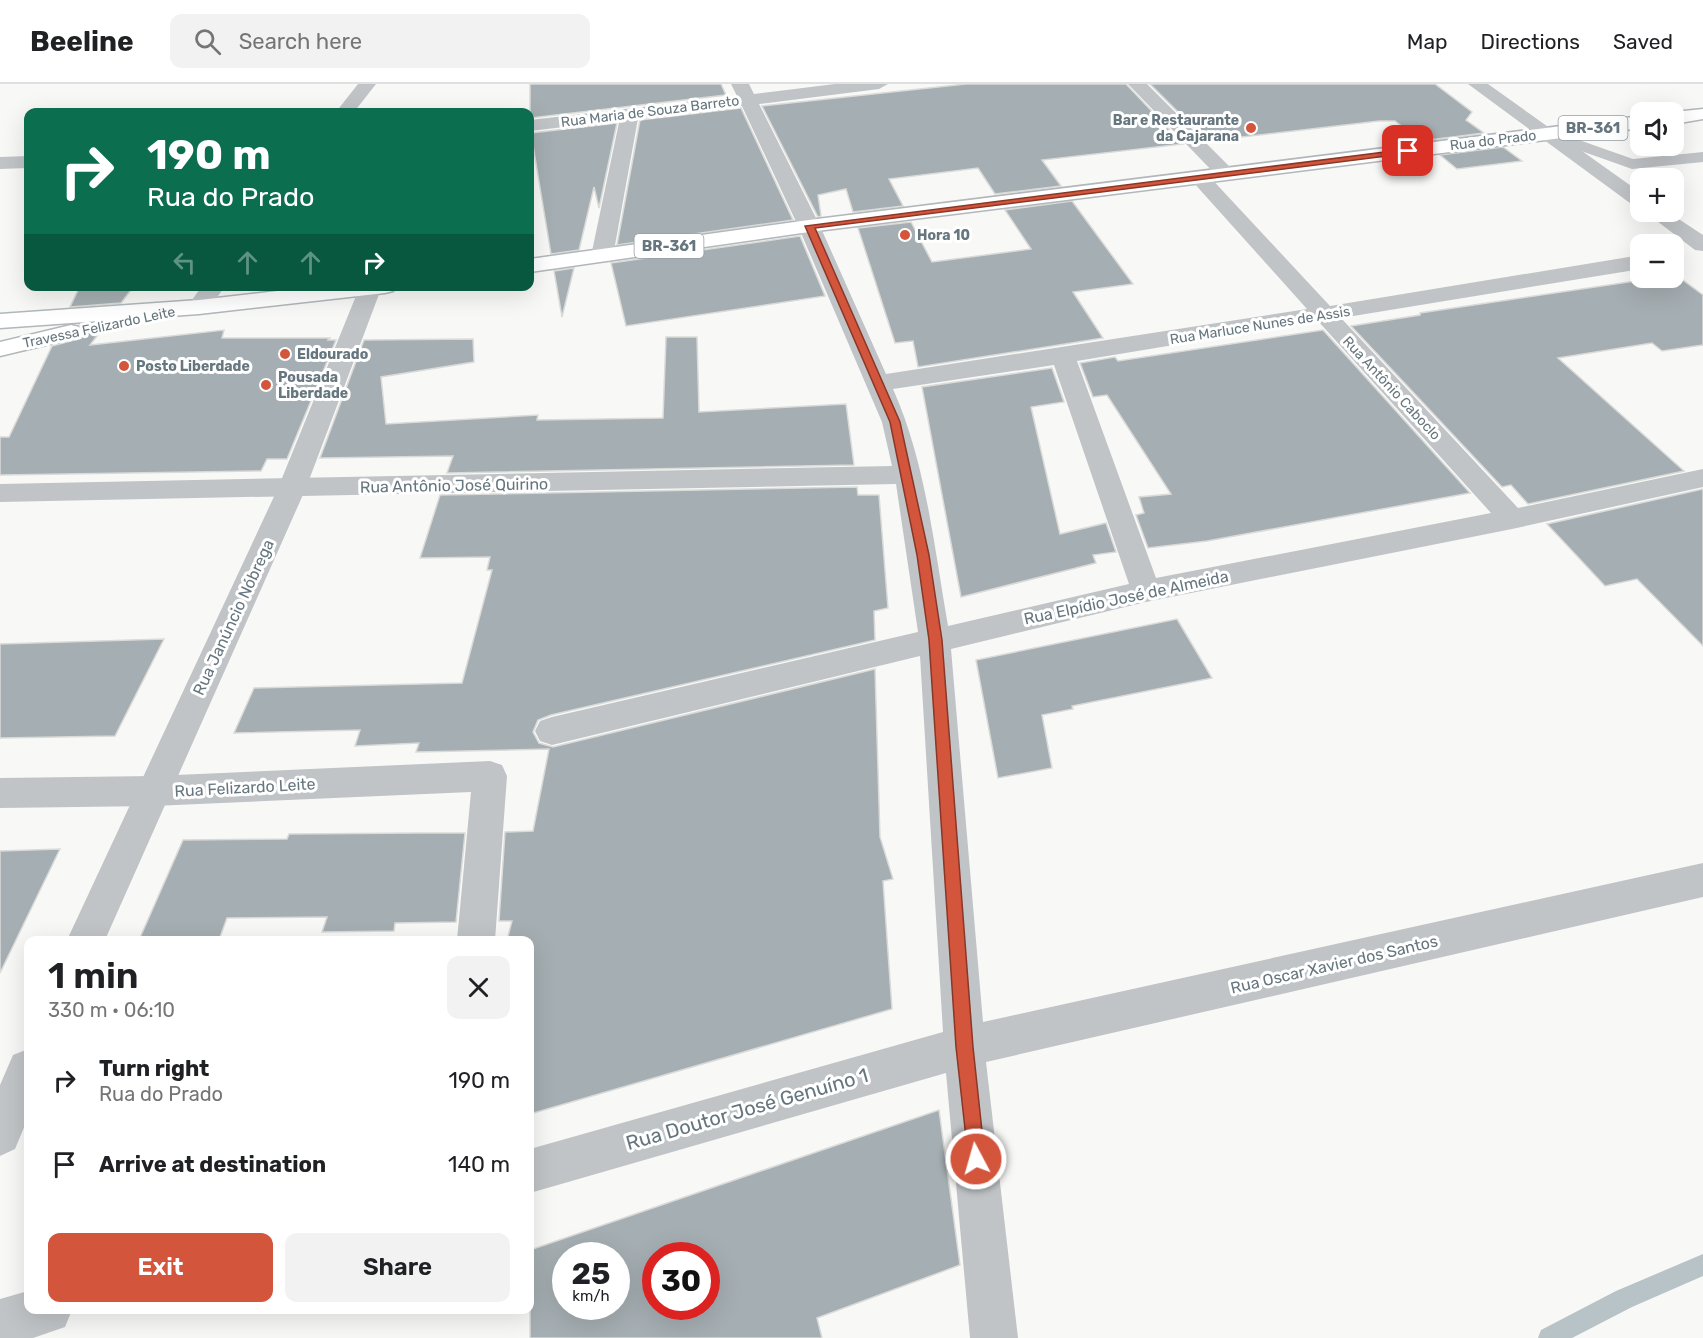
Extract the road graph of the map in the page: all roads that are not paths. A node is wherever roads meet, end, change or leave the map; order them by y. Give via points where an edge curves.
1 (368, 84) edge
2 (879, 84) edge
3 (1137, 84) edge
4 (1477, 84) edge
5 (743, 92) edge
6 (348, 108) edge
7 (630, 113) junction
8 (1703, 114) edge
9 (1684, 117) edge
10 (1630, 123) edge
11 (534, 125) edge
12 (1545, 133) junction
13 (1703, 157) edge
14 (24, 162) edge
15 (0, 163) edge
16 (1226, 174) junction
17 (1200, 178) junction
18 (1630, 194) edge
19 (1666, 222) edge
20 (809, 226) junction
21 (1696, 251) edge
22 (602, 256) junction
23 (1630, 264) edge
24 (534, 265) edge
25 (210, 291) edge
26 (349, 291) edge
27 (376, 291) edge
28 (199, 307) junction
29 (1325, 315) junction
30 (0, 321) edge
31 (0, 349) edge
32 (1063, 356) junction
33 (878, 382) junction
34 (908, 475) junction
35 (1703, 478) edge
36 (292, 488) junction
37 (0, 493) edge
38 (1512, 519) junction
39 (1146, 591) junction
40 (935, 640) junction
41 (552, 731) dead end
42 (153, 791) junction
43 (0, 793) edge
44 (1703, 880) edge
45 (88, 936) edge
46 (476, 936) edge
47 (964, 1047) junction
48 (24, 1079) edge
49 (0, 1134) edge
50 (534, 1170) edge
51 (33, 1314) edge
52 (0, 1323) edge
53 (994, 1338) edge

1 - 6 street
2 - 5 street, Rua Maria de Souza Barreto
3 - 16 street
4 - 12 street
5 - 7 street, Rua Maria de Souza Barreto
5 - 20 street
7 - 11 street, Rua Maria de Souza Barreto
7 - 22 street
8 - 9 main road
10 - 12 main road, Rua do Prado / BR-361
12 - 13 lane via 1632,164
12 - 16 main road, Rua do Prado / BR-361
12 - 18 street
14 - 15 street
16 - 17 main road, Rua do Prado / BR-361
17 - 20 main road, Rua do Prado / BR-361
17 - 29 street, Rua Antônio Caboclo
19 - 21 street
20 - 22 main road, BR-361
20 - 33 street
22 - 24 main road, BR-361
23 - 29 street, Rua Marluce Nunes de Assis
25 - 28 street
26 - 28 main road
27 - 36 street, Rua Janúncio Nóbrega
28 - 30 main road
28 - 31 main road, Travessa Felizardo Leite
29 - 32 street, Rua Marluce Nunes de Assis
29 - 38 street, Rua Antônio Caboclo
32 - 33 street, Rua Marluce Nunes de Assis
32 - 39 street
33 - 34 street via 895,422
34 - 36 street, Rua Antônio José Quirino
34 - 40 street
35 - 38 street, Rua Elpídio José de Almeida
36 - 37 street, Rua Antônio José Quirino
36 - 42 street, Rua Janúncio Nóbrega
38 - 39 street, Rua Elpídio José de Almeida
39 - 40 street, Rua Elpídio José de Almeida
40 - 41 street, Rua Elpídio José de Almeida
40 - 47 street
42 - 43 street, Rua Felizardo Leite
42 - 45 street, Rua Janúncio Nóbrega
42 - 46 street, Rua Felizardo Leite via 490,776
44 - 47 street, Rua Oscar Xavier dos Santos
47 - 50 street, Rua Doutor José Genuíno 1
47 - 53 street
48 - 49 street
51 - 52 street

